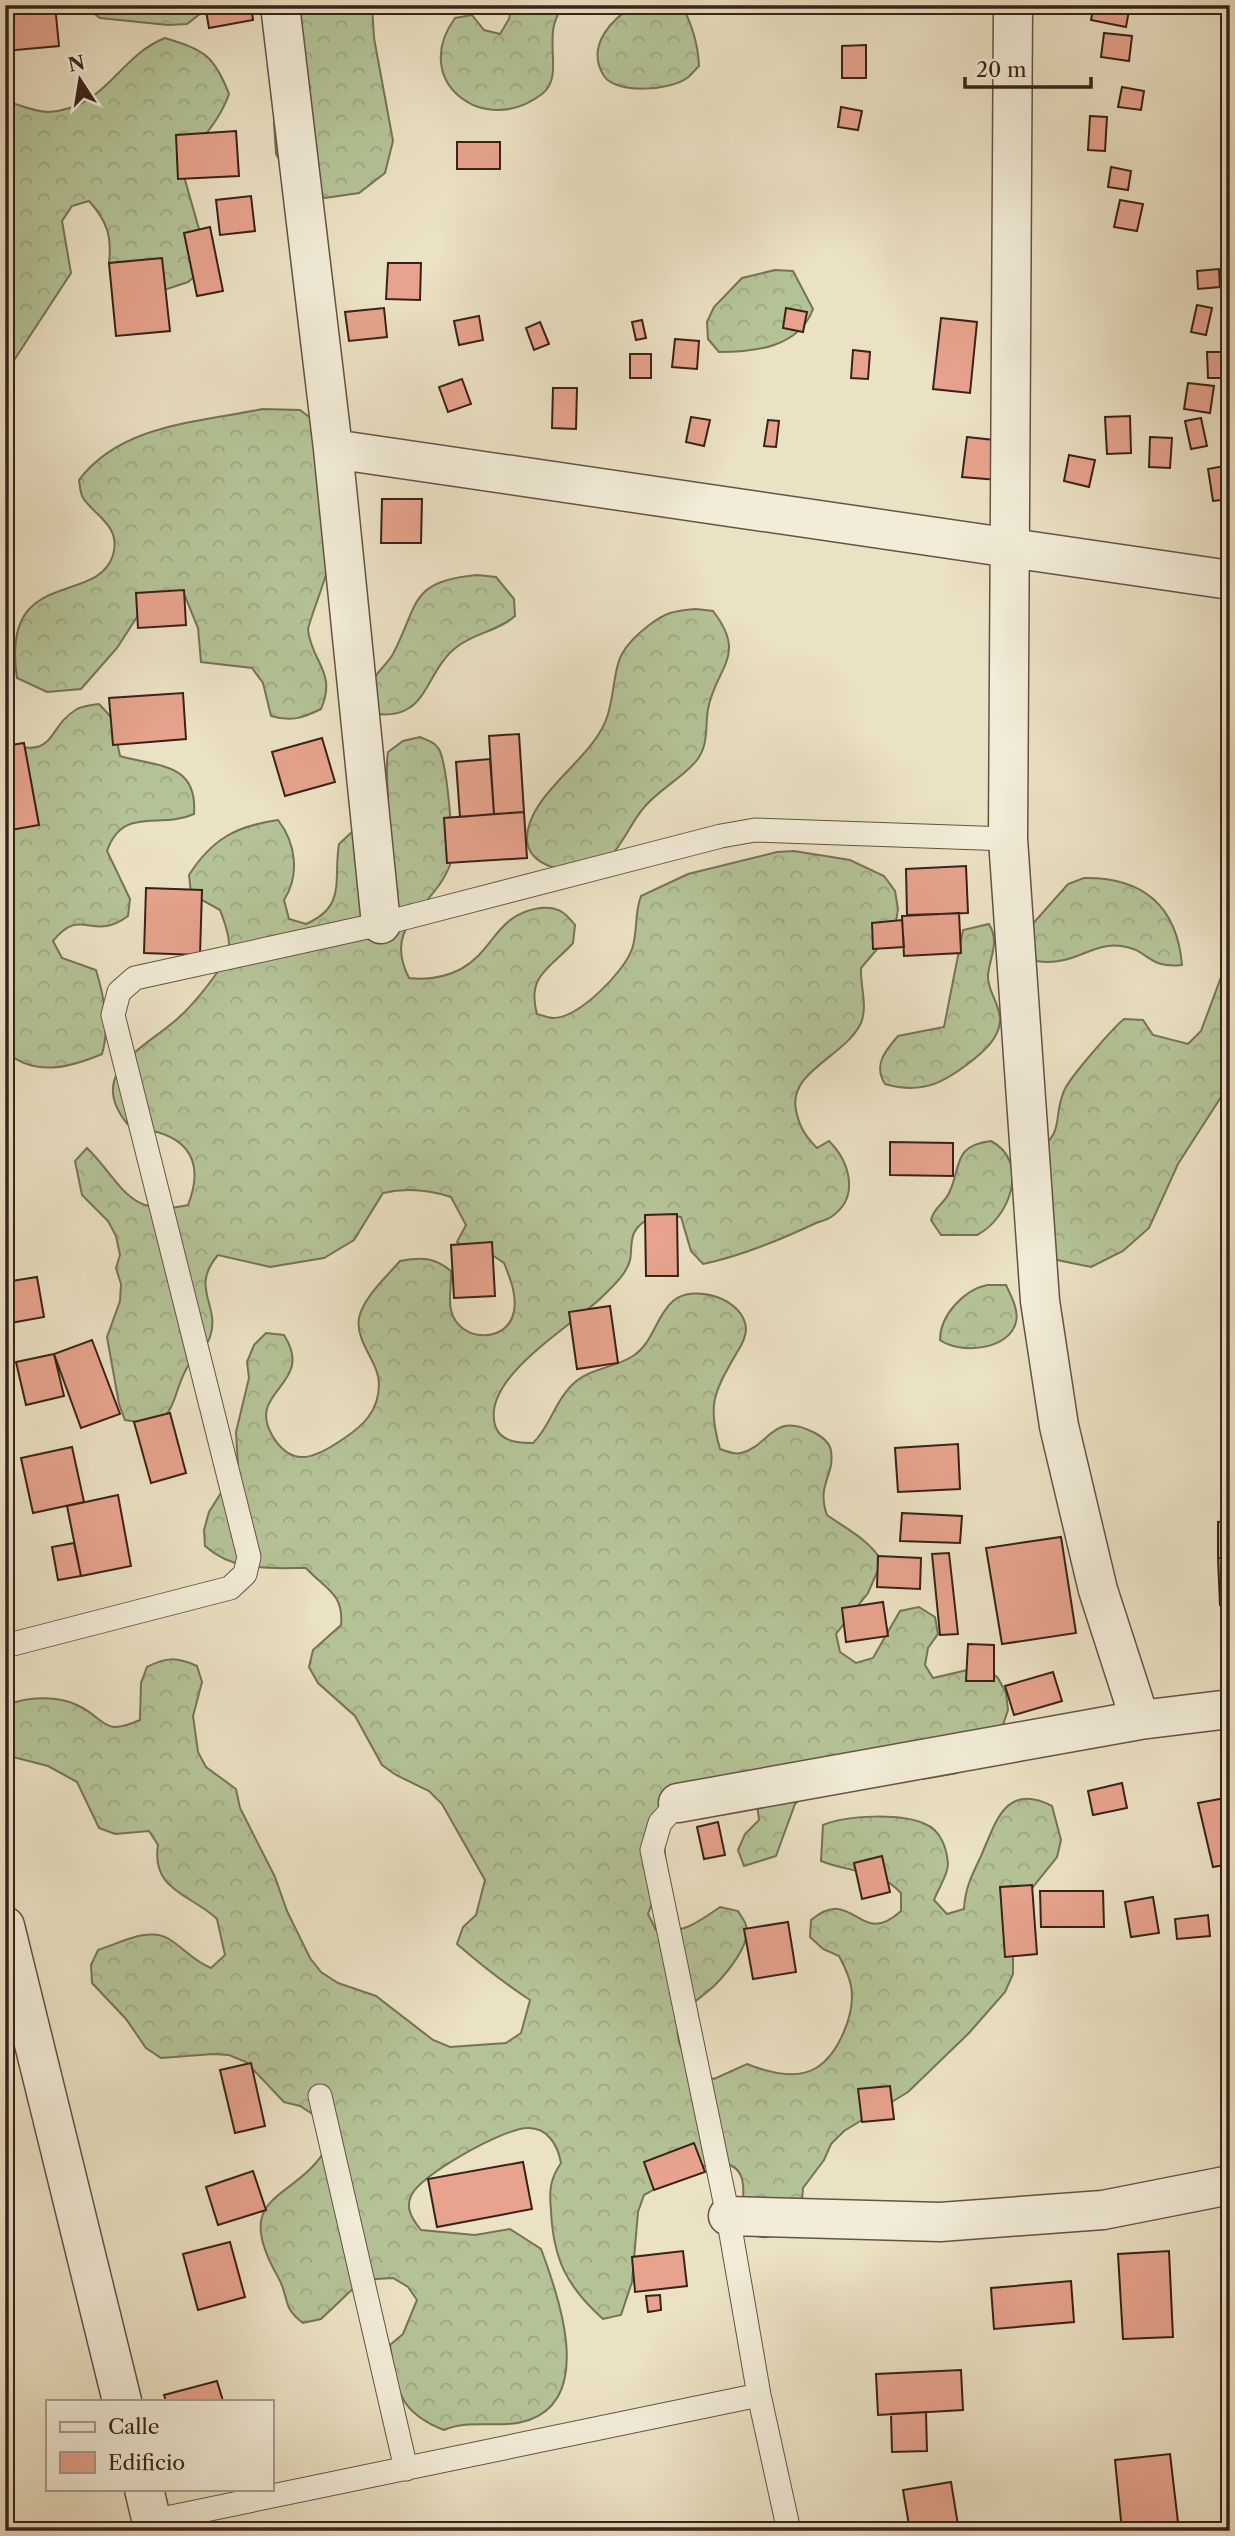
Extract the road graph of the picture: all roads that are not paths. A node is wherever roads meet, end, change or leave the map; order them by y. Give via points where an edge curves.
1 (280, 5) edge
2 (1013, 5) edge
3 (333, 449) junction
4 (1008, 548) junction
5 (1230, 580) edge
6 (1008, 839) junction
7 (381, 924) junction
8 (5, 1646) edge
9 (1230, 1709) edge
10 (1140, 1720) junction
11 (678, 1803) joint
12 (5, 1926) edge
13 (320, 2096) dead end
14 (1230, 2185) edge
15 (728, 2216) junction
16 (759, 2395) junction
17 (122, 2400) edge
18 (406, 2469) junction
19 (150, 2513) edge
20 (789, 2531) edge

1 - 3 street
2 - 4 street
3 - 4 street
3 - 7 street
4 - 5 street
4 - 6 street
6 - 7 lane via 755,830
6 - 10 street via 1040,1301 1059,1426 1098,1590
7 - 8 lane via 135,978 120,992 113,1015 249,1557 245,1574 230,1588
9 - 10 street
10 - 11 street
11 - 15 lane via 660,1823 652,1850
12 - 17 street
13 - 18 lane
14 - 15 street via 1103,2210 940,2222
15 - 16 lane
16 - 18 lane
16 - 20 lane
18 - 19 lane

